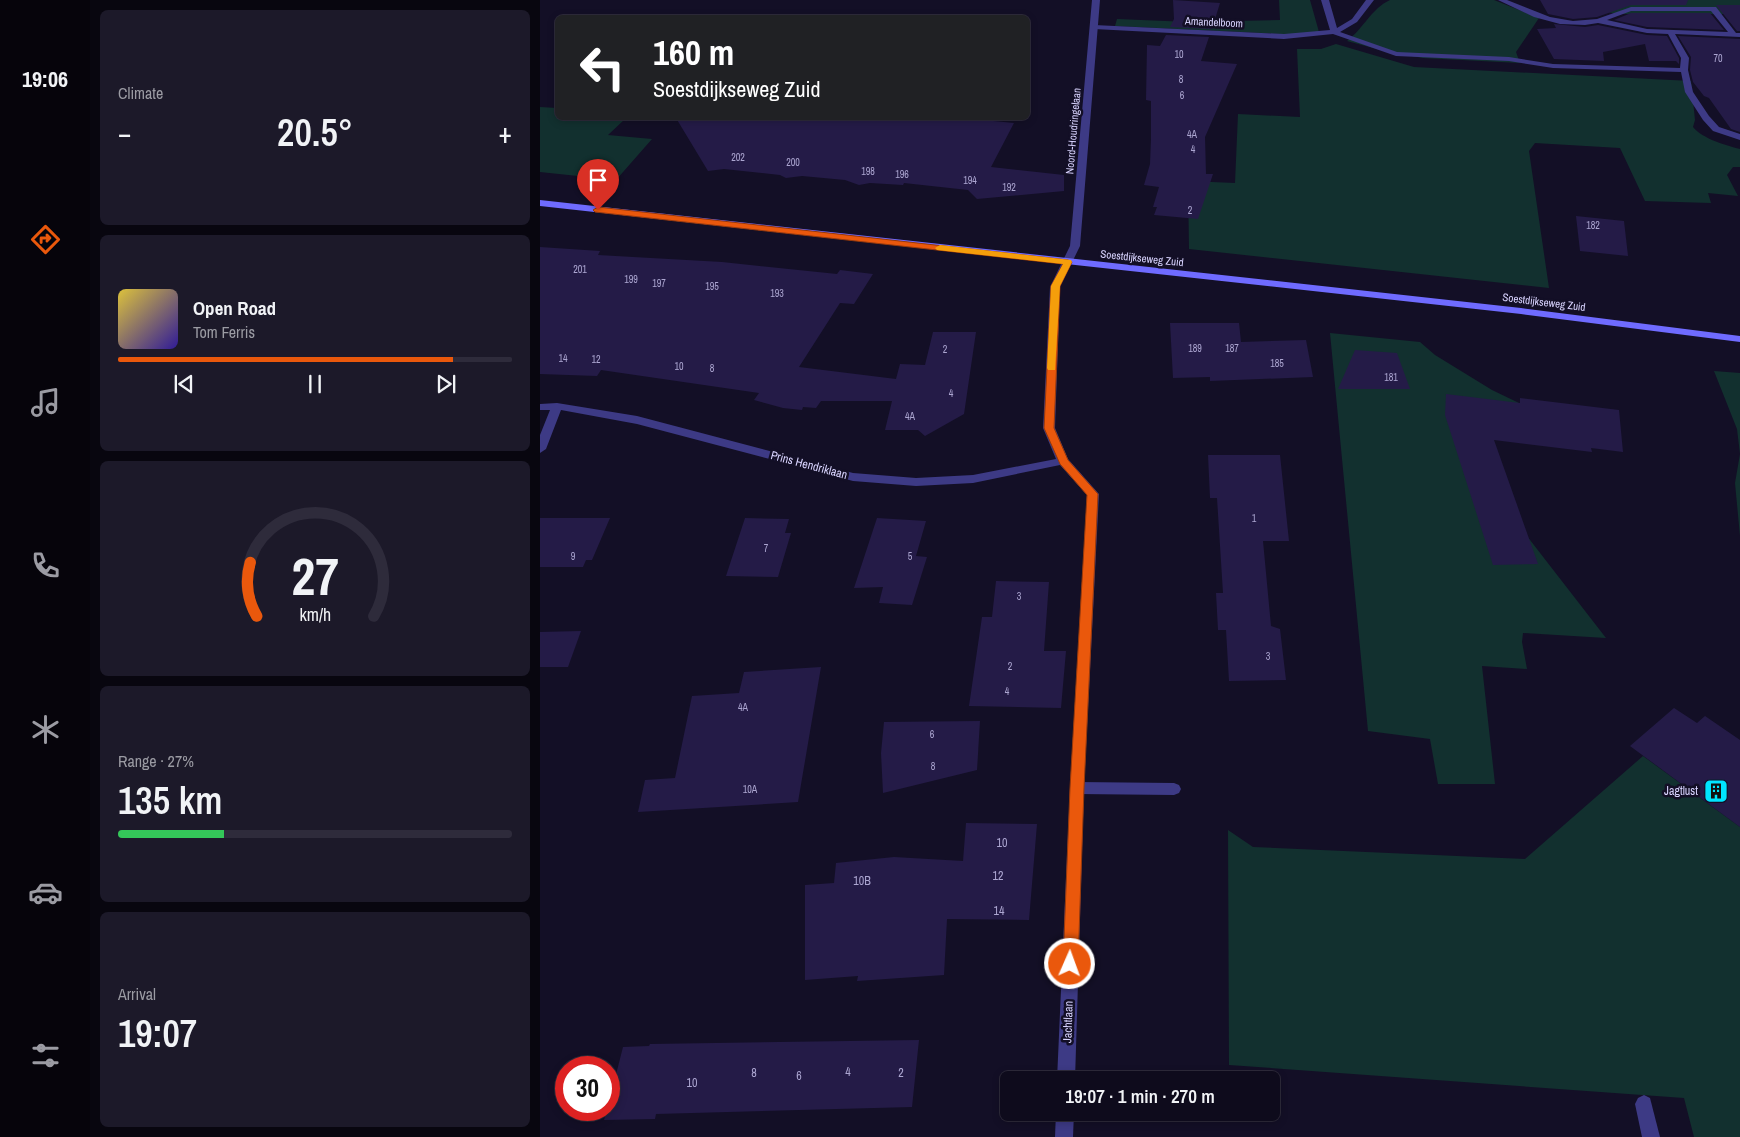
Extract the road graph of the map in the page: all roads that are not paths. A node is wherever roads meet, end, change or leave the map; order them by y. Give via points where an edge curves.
1 (1096, 0) edge
2 (1325, 0) edge
3 (1370, 0) edge
4 (1502, 0) edge
5 (1599, 21) junction
6 (1094, 27) junction
7 (1334, 32) junction
8 (1670, 32) junction
9 (1737, 35) edge
10 (1684, 70) junction
11 (1740, 137) edge
12 (540, 204) edge
13 (1068, 262) junction
14 (1740, 339) edge
15 (557, 406) junction
16 (540, 407) edge
17 (540, 449) edge
18 (1063, 461) junction
19 (1077, 788) junction
20 (1174, 789) dead end
21 (1066, 1071) edge
22 (1644, 1104) dead end
23 (1065, 1121) edge
24 (1064, 1137) edge
25 (1651, 1137) edge

1 - 6 street, Noord-Houdringelaan
2 - 7 street
3 - 7 street via 1349,26
4 - 5 street via 1537,17 1558,21
5 - 8 street via 1633,29
5 - 9 street via 1631,9 1713,10
6 - 7 street, Amandelboom via 1264,35
6 - 13 street, Noord-Houdringelaan via 1075,246
7 - 10 street via 1396,54 1509,59 1553,66
8 - 9 street
8 - 10 street via 1685,58
10 - 11 street via 1689,92 1706,118 1716,129
12 - 13 main road, Soestdijkseweg Zuid
13 - 14 main road, Soestdijkseweg Zuid via 1521,311
13 - 18 street, Jachtlaan via 1055,286 1049,428
15 - 16 street, Prins Hendriklaan
15 - 17 street
15 - 18 street, Prins Hendriklaan via 637,420 853,477 916,482 973,479
18 - 19 street, Jachtlaan via 1093,494
19 - 20 street
19 - 21 street, Jachtlaan
22 - 25 street
23 - 24 street

